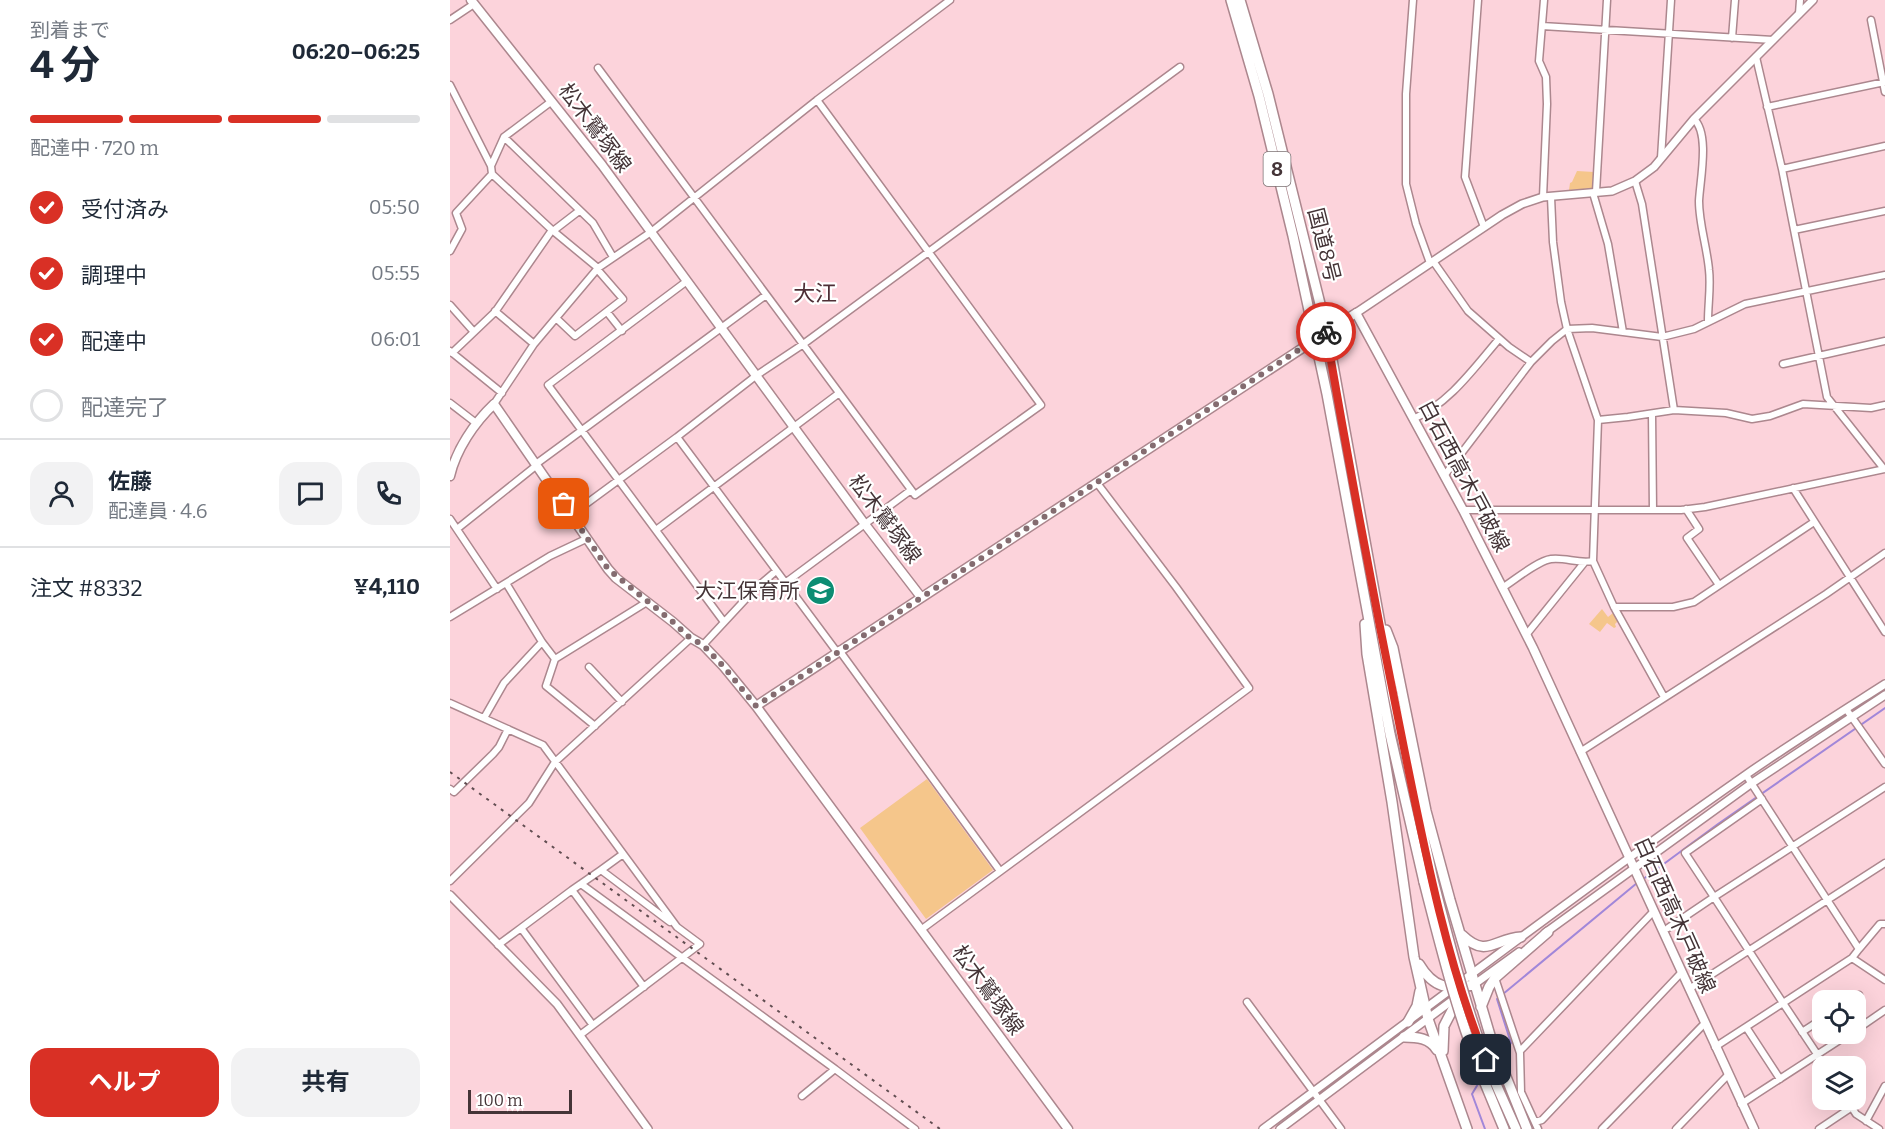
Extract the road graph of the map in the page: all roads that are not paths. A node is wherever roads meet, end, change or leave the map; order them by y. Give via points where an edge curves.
1 (950, 0) edge
2 (1231, 0) edge
3 (1240, 0) edge
4 (1413, 0) edge
5 (1478, 0) edge
6 (1544, 0) edge
7 (1606, 0) edge
8 (1671, 0) edge
9 (1735, 0) edge
10 (1800, 0) edge
11 (1813, 0) edge
12 (473, 2) edge
13 (1799, 15) junction
14 (450, 20) edge
15 (1870, 20) dead end
16 (1542, 26) junction
17 (1605, 31) junction
18 (1668, 34) junction
19 (1732, 38) junction
20 (1773, 40) junction
21 (1756, 57) junction
22 (1180, 67) dead end
23 (598, 68) dead end
24 (1884, 82) edge
25 (450, 85) edge
26 (1885, 92) edge
27 (817, 100) junction
28 (552, 101) junction
29 (1767, 107) junction
30 (1694, 119) junction
31 (504, 137) junction
32 (1885, 146) edge
33 (1661, 159) junction
34 (491, 166) junction
35 (1782, 169) junction
36 (492, 174) junction
37 (1635, 181) junction
38 (1594, 192) junction
39 (693, 197) junction
40 (1547, 197) junction
41 (579, 211) junction
42 (1885, 211) edge
43 (1484, 227) junction
44 (552, 230) junction
45 (1794, 230) junction
46 (651, 232) junction
47 (450, 251) edge
48 (927, 251) junction
49 (613, 257) junction
50 (1432, 262) junction
51 (597, 268) junction
52 (1885, 274) edge
53 (687, 281) junction
54 (1805, 291) junction
55 (766, 295) junction
56 (450, 305) edge
57 (495, 311) junction
58 (607, 312) junction
59 (1354, 315) junction
60 (556, 318) junction
61 (1708, 321) junction
62 (722, 328) junction
63 (1568, 329) junction
64 (622, 331) junction
65 (474, 332) junction
66 (1326, 332) junction
67 (1623, 332) junction
68 (1662, 337) junction
69 (1316, 339) junction
70 (1499, 339) junction
71 (1885, 341) edge
72 (534, 344) junction
73 (802, 345) junction
74 (451, 352) edge
75 (1819, 356) junction
76 (1530, 363) junction
77 (1783, 364) dead end
78 (758, 375) junction
79 (502, 393) junction
80 (838, 394) junction
81 (450, 403) edge
82 (494, 404) junction
83 (1832, 404) junction
84 (1885, 405) edge
85 (1674, 410) junction
86 (1652, 414) junction
87 (1413, 419) junction
88 (1598, 420) junction
89 (476, 423) junction
90 (795, 427) junction
91 (582, 432) junction
92 (677, 437) junction
93 (537, 465) junction
94 (1885, 469) edge
95 (450, 476) edge
96 (1444, 476) junction
97 (618, 479) junction
98 (1097, 483) junction
99 (715, 486) junction
100 (1793, 488) junction
101 (911, 490) junction
102 (1686, 509) junction
103 (1463, 510) junction
104 (1596, 510) junction
105 (1653, 510) junction
106 (571, 515) junction
107 (450, 519) edge
108 (1814, 522) junction
109 (864, 523) junction
110 (457, 529) junction
111 (656, 530) junction
112 (586, 539) junction
113 (1885, 553) edge
114 (1593, 561) junction
115 (1584, 563) junction
116 (776, 571) junction
117 (1849, 576) junction
118 (1362, 578) junction
119 (506, 583) junction
120 (785, 583) junction
121 (1719, 585) junction
122 (1502, 588) junction
123 (497, 589) junction
124 (921, 597) junction
125 (647, 602) junction
126 (1376, 605) junction
127 (1614, 607) junction
128 (450, 617) edge
129 (723, 622) junction
130 (1885, 632) edge
131 (1526, 635) junction
132 (690, 638) junction
133 (542, 642) junction
134 (703, 645) junction
135 (838, 651) junction
136 (555, 659) junction
137 (589, 667) dead end
138 (1885, 684) edge
139 (1885, 695) edge
140 (1664, 697) junction
141 (622, 702) junction
142 (453, 704) edge
143 (756, 706) junction
144 (1846, 709) junction
145 (450, 711) edge
146 (1852, 717) junction
147 (484, 718) junction
148 (595, 726) junction
149 (508, 729) junction
150 (1580, 752) junction
151 (555, 762) junction
152 (1885, 764) edge
153 (1746, 775) junction
154 (1752, 783) junction
155 (1885, 787) edge
156 (450, 789) edge
157 (1762, 799) junction
158 (1792, 846) junction
159 (623, 854) junction
160 (1629, 858) junction
161 (1885, 863) edge
162 (1634, 868) junction
163 (601, 870) junction
164 (1000, 871) junction
165 (450, 881) edge
166 (1428, 881) junction
167 (580, 884) junction
168 (572, 890) junction
169 (450, 895) edge
170 (1714, 897) junction
171 (1828, 899) junction
172 (1653, 912) junction
173 (1885, 924) edge
174 (677, 927) junction
175 (521, 928) junction
176 (1668, 928) dead end
177 (922, 929) junction
178 (1548, 932) junction
179 (1461, 933) junction
180 (1521, 937) junction
181 (498, 945) junction
182 (1859, 949) junction
183 (1749, 951) junction
184 (1414, 957) junction
185 (682, 958) junction
186 (1852, 958) junction
187 (1681, 973) junction
188 (1472, 974) junction
189 (1495, 978) junction
190 (1885, 981) edge
191 (1474, 985) junction
192 (644, 987) junction
193 (1421, 987) junction
194 (1451, 988) junction
195 (1689, 989) junction
196 (1462, 993) junction
197 (1247, 1002) dead end
198 (1783, 1004) junction
199 (1482, 1007) junction
200 (1425, 1008) junction
201 (1885, 1010) edge
202 (1428, 1019) junction
203 (1408, 1022) junction
204 (1705, 1023) junction
205 (1866, 1023) edge
206 (592, 1024) junction
207 (1812, 1025) edge
208 (1746, 1027) junction
209 (1802, 1032) junction
210 (580, 1035) junction
211 (1404, 1037) junction
212 (1834, 1044) edge
213 (1715, 1047) junction
214 (1520, 1051) junction
215 (1817, 1055) junction
216 (1444, 1063) junction
217 (835, 1070) junction
218 (1487, 1074) junction
219 (1728, 1075) junction
220 (1780, 1079) junction
221 (1885, 1086) edge
222 (1314, 1092) junction
223 (802, 1096) dead end
224 (1320, 1100) junction
225 (1741, 1104) junction
226 (1848, 1110) edge
227 (1854, 1110) edge
228 (1866, 1120) junction
229 (1531, 1126) edge
230 (648, 1129) edge
231 (915, 1129) edge
232 (1068, 1129) edge
233 (1263, 1129) edge
234 (1280, 1129) edge
235 (1341, 1129) edge
236 (1467, 1129) edge
237 (1504, 1129) edge
238 (1516, 1129) edge
239 (1538, 1129) edge
240 (1602, 1129) edge
241 (1676, 1129) edge
242 (1754, 1129) edge
243 (1819, 1129) edge
244 (1879, 1129) edge

1 - 27 street
2 - 69 highway, 国道8号 / 8 via 1259,96
3 - 66 highway, 国道8号 / 8 via 1268,94
4 - 50 street via 1406,94 1406,184 1416,224
5 - 43 street via 1465,177
6 - 16 street
7 - 17 street
8 - 18 street
9 - 19 street
10 - 13 street
11 - 13 street
12 - 14 street
12 - 28 main road, 松木鷲塚線
13 - 20 street
15 - 24 street
16 - 17 street
16 - 40 street via 1539,61 1546,77
17 - 18 street
17 - 38 street
18 - 19 street
18 - 33 street
19 - 20 street
20 - 21 street
21 - 29 street
21 - 30 street
22 - 48 street
23 - 39 street
24 - 26 street
24 - 29 street
25 - 34 street
27 - 39 street
27 - 48 street
28 - 31 street
28 - 46 main road, 松木鷲塚線
29 - 35 street
30 - 33 street
30 - 61 street via 1701,128 1703,169 1699,202 1709,271
31 - 34 street
31 - 41 street
32 - 35 street
33 - 37 street
34 - 36 street
35 - 45 street
36 - 44 street
36 - 47 street via 456,213 462,229
37 - 38 street via 1612,191
37 - 68 street
38 - 40 street
38 - 67 street via 1608,244
39 - 46 street
39 - 55 street
40 - 43 street via 1522,204
40 - 63 street
41 - 44 street
41 - 49 street via 593,223
42 - 45 street
43 - 50 street
44 - 51 street
44 - 57 street
45 - 54 street
46 - 49 street
46 - 53 main road, 松木鷲塚線
48 - 73 street
48 - 101 street via 1041,405 915,495
49 - 51 street
50 - 59 street
50 - 70 street via 1468,311
51 - 58 street via 623,299
51 - 60 street
52 - 54 street
53 - 62 main road, 松木鷲塚線
53 - 64 street
54 - 61 street via 1745,304
54 - 75 street
55 - 62 street
55 - 73 street
56 - 65 street
57 - 65 street
57 - 72 street
58 - 60 street via 575,336
58 - 64 street
59 - 66 main road
59 - 87 main road, 白石西高木戸破線
60 - 72 street
61 - 68 street
62 - 78 main road, 松木鷲塚線
62 - 91 street
63 - 67 street
63 - 76 street
63 - 88 street
64 - 91 street via 548,385
65 - 74 street
66 - 69 main road
66 - 126 highway, 国道8号 / 8
67 - 68 street
68 - 85 street
69 - 98 main road
69 - 118 highway, 国道8号 / 8
70 - 76 street
70 - 87 street via 1445,399
71 - 75 street
72 - 79 street
73 - 78 street
73 - 80 street
74 - 79 street
75 - 77 street
75 - 83 street
76 - 96 street
78 - 90 main road, 松木鷲塚線
78 - 92 street
79 - 82 street
80 - 90 street
80 - 101 street
81 - 89 street
82 - 89 main road
82 - 93 main road
83 - 84 street via 1871,408
83 - 85 street via 1803,404 1752,418
83 - 94 street
85 - 86 street
86 - 88 street
86 - 105 street
87 - 96 main road, 白石西高木戸破線
88 - 104 street
89 - 95 main road via 453,463
90 - 99 street
90 - 109 main road, 松木鷲塚線
91 - 93 street
91 - 97 street
92 - 97 street
92 - 99 street
93 - 106 main road
93 - 110 street
94 - 100 street
96 - 103 main road, 白石西高木戸破線
97 - 106 street
97 - 111 street
98 - 124 main road
98 - 164 street via 1249,688
99 - 111 street
99 - 116 street
100 - 102 street
100 - 108 street
101 - 109 street
102 - 105 street
102 - 121 street via 1699,530 1687,538
103 - 104 street
103 - 122 main road, 白石西高木戸破線
104 - 105 street
104 - 114 street
106 - 112 main road
107 - 110 street
108 - 117 street
108 - 121 street
109 - 120 street
109 - 124 main road, 松木鷲塚線
110 - 123 street
111 - 129 street
112 - 119 street
112 - 125 main road via 608,569
113 - 117 street
114 - 115 street
114 - 127 street
115 - 122 street via 1570,559 1544,561
115 - 131 street
116 - 120 street
116 - 129 street
117 - 130 street
117 - 140 street
118 - 166 highway, 国道8号 / 8 via 1390,734
118 - 184 highway via 1367,654
119 - 123 street
119 - 133 street
120 - 135 street
121 - 127 street via 1694,602 1673,607
122 - 131 main road, 白石西高木戸破線
123 - 128 street
124 - 135 main road
125 - 132 main road
125 - 136 street
126 - 166 highway, 国道8号 / 8
126 - 179 highway via 1393,648 1426,811
127 - 140 street
129 - 134 street
131 - 150 main road, 白石西高木戸破線
132 - 134 main road
132 - 141 street
133 - 136 street
133 - 147 street via 504,683
134 - 143 main road
135 - 143 main road
135 - 164 street
136 - 148 street via 546,686
137 - 141 street
138 - 144 street
139 - 146 street
140 - 150 street
141 - 148 street
142 - 145 street
142 - 147 street
143 - 177 main road, 松木鷲塚線
144 - 146 street
144 - 153 street
146 - 152 street
146 - 154 street
147 - 149 street
148 - 151 street
149 - 151 street via 543,745
149 - 156 street via 493,754 454,792
150 - 160 main road, 白石西高木戸破線
151 - 159 street
151 - 165 street via 529,803
153 - 154 street
153 - 160 street
154 - 157 street
154 - 162 street
155 - 158 street
157 - 158 street
157 - 170 street via 1685,853
158 - 170 street
158 - 171 street
159 - 163 street
159 - 174 street
160 - 162 main road, 白石西高木戸破線
160 - 180 street
161 - 171 street
162 - 172 main road, 白石西高木戸破線
162 - 178 street
163 - 167 street
163 - 174 street
164 - 177 street
166 - 218 highway, 国道8号 / 8, bridge
167 - 168 street
167 - 185 street
168 - 175 street
168 - 192 street
169 - 181 street
170 - 176 street
170 - 183 street
171 - 182 street
171 - 183 street
172 - 187 main road, 白石西高木戸破線
172 - 214 street
173 - 182 street via 1880,924
174 - 185 street via 700,944
175 - 181 street
175 - 206 street
177 - 232 main road, 松木鷲塚線
178 - 189 highway
178 - 191 street
179 - 180 highway via 1478,946 1489,947
179 - 188 highway
180 - 188 street
181 - 210 street via 557,1004
182 - 186 street
183 - 195 street
183 - 198 street
184 - 193 highway
184 - 194 highway via 1431,981
185 - 192 street
185 - 217 street
186 - 190 street
186 - 198 street
187 - 195 main road, 白石西高木戸破線
187 - 229 street via 1542,1120
188 - 191 highway
188 - 194 street
189 - 199 highway
189 - 214 street
191 - 194 highway
191 - 196 street
191 - 199 highway
192 - 206 street
193 - 200 highway
193 - 203 highway
194 - 200 street
195 - 204 main road, 白石西高木戸破線
196 - 202 street
196 - 216 highway via 1444,1026
197 - 222 street
198 - 208 street
198 - 209 street
199 - 229 highway via 1492,1042
200 - 202 highway
200 - 203 street
201 - 205 street
202 - 211 street
202 - 216 highway
203 - 222 street
204 - 213 main road, 白石西高木戸破線
204 - 240 street
206 - 210 street
207 - 209 street
208 - 213 street
208 - 220 street
209 - 215 street
210 - 230 street
211 - 216 highway via 1427,1040
211 - 224 street
212 - 215 street
213 - 219 main road, 白石西高木戸破線
214 - 229 street via 1521,1092
215 - 220 street
216 - 236 highway
217 - 223 street
217 - 231 street
218 - 237 highway, 国道8号 / 8
218 - 238 highway, 国道8号 / 8
219 - 225 main road, 白石西高木戸破線
219 - 241 street
220 - 225 street
221 - 228 street
222 - 224 street
222 - 233 street
224 - 234 street
224 - 235 street
225 - 242 main road, 白石西高木戸破線
226 - 243 street
227 - 228 street
228 - 244 street
229 - 239 street

